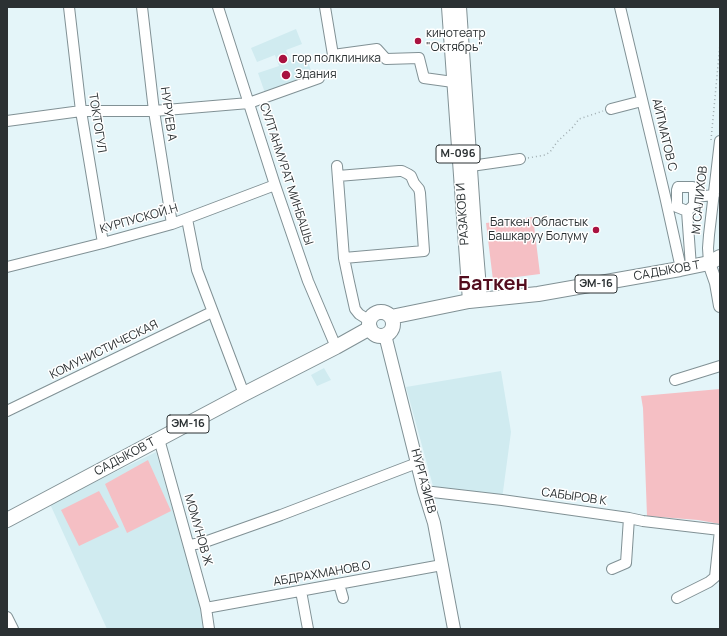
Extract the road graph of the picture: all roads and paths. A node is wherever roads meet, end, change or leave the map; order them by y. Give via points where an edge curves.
1 (69, 7) edge
2 (142, 7) edge
3 (218, 7) edge
4 (325, 7) edge
5 (448, 7) edge
6 (460, 7) edge
7 (620, 7) edge
8 (720, 44) edge
9 (457, 59) junction
10 (319, 78) dead end
11 (453, 82) junction
12 (642, 101) junction
13 (249, 103) junction
14 (611, 109) joint
15 (81, 111) junction
16 (154, 111) junction
17 (7, 121) edge
18 (716, 140) edge
19 (520, 159) joint
20 (471, 166) junction
21 (274, 185) junction
22 (714, 195) junction
23 (665, 196) junction
24 (677, 196) junction
25 (694, 197) junction
26 (687, 211) junction
27 (186, 219) junction
28 (172, 224) junction
29 (103, 243) junction
30 (344, 258) junction
31 (715, 260) edge
32 (7, 267) edge
33 (685, 268) junction
34 (475, 300) junction
35 (720, 306) edge
36 (212, 312) junction
37 (391, 317) junction
38 (370, 324) junction
39 (385, 335) junction
40 (336, 347) junction
41 (720, 366) edge
42 (675, 380) dead end
43 (244, 394) junction
44 (7, 411) edge
45 (159, 439) junction
46 (417, 462) junction
47 (424, 491) junction
48 (630, 518) junction
49 (7, 520) edge
50 (720, 530) edge
51 (189, 545) junction
52 (442, 565) junction
53 (612, 569) dead end
54 (339, 584) junction
55 (301, 591) junction
56 (343, 598) dead end
57 (677, 598) dead end
58 (206, 608) junction
59 (7, 617) edge
60 (13, 629) edge
61 (208, 629) edge
62 (308, 629) edge
63 (454, 629) edge

1 - 15 street, ТОКТОГУЛ
2 - 16 street, НУРУЕВ А
3 - 13 street, СУЛТАНМУРАТ МИНБАШЫ
4 - 11 street via 333,55 377,49 386,59 419,58 424,78
5 - 9 main road, РАЗАКОВ И / М-096
6 - 9 main road, РАЗАКОВ И / М-096
7 - 12 street, АЙТМАТОВ С
8 - 18 path
9 - 11 main road, РАЗАКОВ И / М-096
9 - 20 main road, РАЗАКОВ И / М-096
10 - 13 street
11 - 34 main road, РАЗАКОВ И / М-096
12 - 14 street
12 - 23 street, АЙТМАТОВ С
13 - 16 street
13 - 21 street, СУЛТАНМУРАТ МИНБАШЫ
14 - 19 path via 580,119 545,155
15 - 16 street
15 - 17 street
15 - 29 street, ТОКТОГУЛ
16 - 28 street, НУРУЕВ А
18 - 22 street, М САЛИХОВ
19 - 20 street
20 - 34 main road, РАЗАКОВ И / М-096
21 - 27 street, КУРПУСКОЙ.Н
21 - 40 street, СУЛТАНМУРАТ МИНБАШЫ via 308,281
22 - 25 street
22 - 31 street, М САЛИХОВ via 708,242
23 - 24 street
23 - 33 street, АЙТМАТОВ С via 680,264
24 - 25 street via 678,187 692,187
24 - 26 street via 677,207
25 - 26 street via 694,205
26 - 33 street
27 - 28 street, КУРПУСКОЙ.Н
27 - 36 street via 197,270
28 - 29 street, КУРПУСКОЙ.Н
29 - 32 street, КУРПУСКОЙ.Н
30 - 30 street via 337,171 402,171 411,176 420,193 424,251
30 - 38 street via 355,309
31 - 33 highway, САДЫКОВ Т / ЭМ-16
31 - 35 main road
33 - 34 highway, САДЫКОВ Т / ЭМ-16 via 538,294
34 - 37 highway, ЭМ-16
36 - 43 street
36 - 44 street, КОМУНИСТИЧЕСКАЯ
37 - 38 highway, ЭМ-16 via 385,313 377,313 371,317
37 - 39 highway via 392,328
38 - 39 highway via 374,333
38 - 40 highway, САДЫКОВ Т / ЭМ-16
39 - 46 main road, НУРГАЗИЕВ
40 - 43 highway, САДЫКОВ Т / ЭМ-16
41 - 42 street
43 - 45 highway, САДЫКОВ Т / ЭМ-16
45 - 49 highway, САДЫКОВ Т / ЭМ-16
45 - 51 street, МОМУНОВ Ж
46 - 47 main road, НУРГАЗИЕВ
46 - 51 street via 281,515 202,543
47 - 48 street, САБЫРОВ К
47 - 52 main road, НУРГАЗИЕВ via 434,523
48 - 50 street, САБЫРОВ К
48 - 53 street via 626,563
50 - 57 street via 715,577
51 - 58 street, МОМУНОВ Ж
52 - 54 street, АБДРАХМАНОВ.О
52 - 63 main road, НУРГАЗИЕВ
54 - 55 street, АБДРАХМАНОВ.О
54 - 56 street
55 - 58 street, АБДРАХМАНОВ.О
55 - 62 street
58 - 61 street, МОМУНОВ Ж
59 - 60 street

